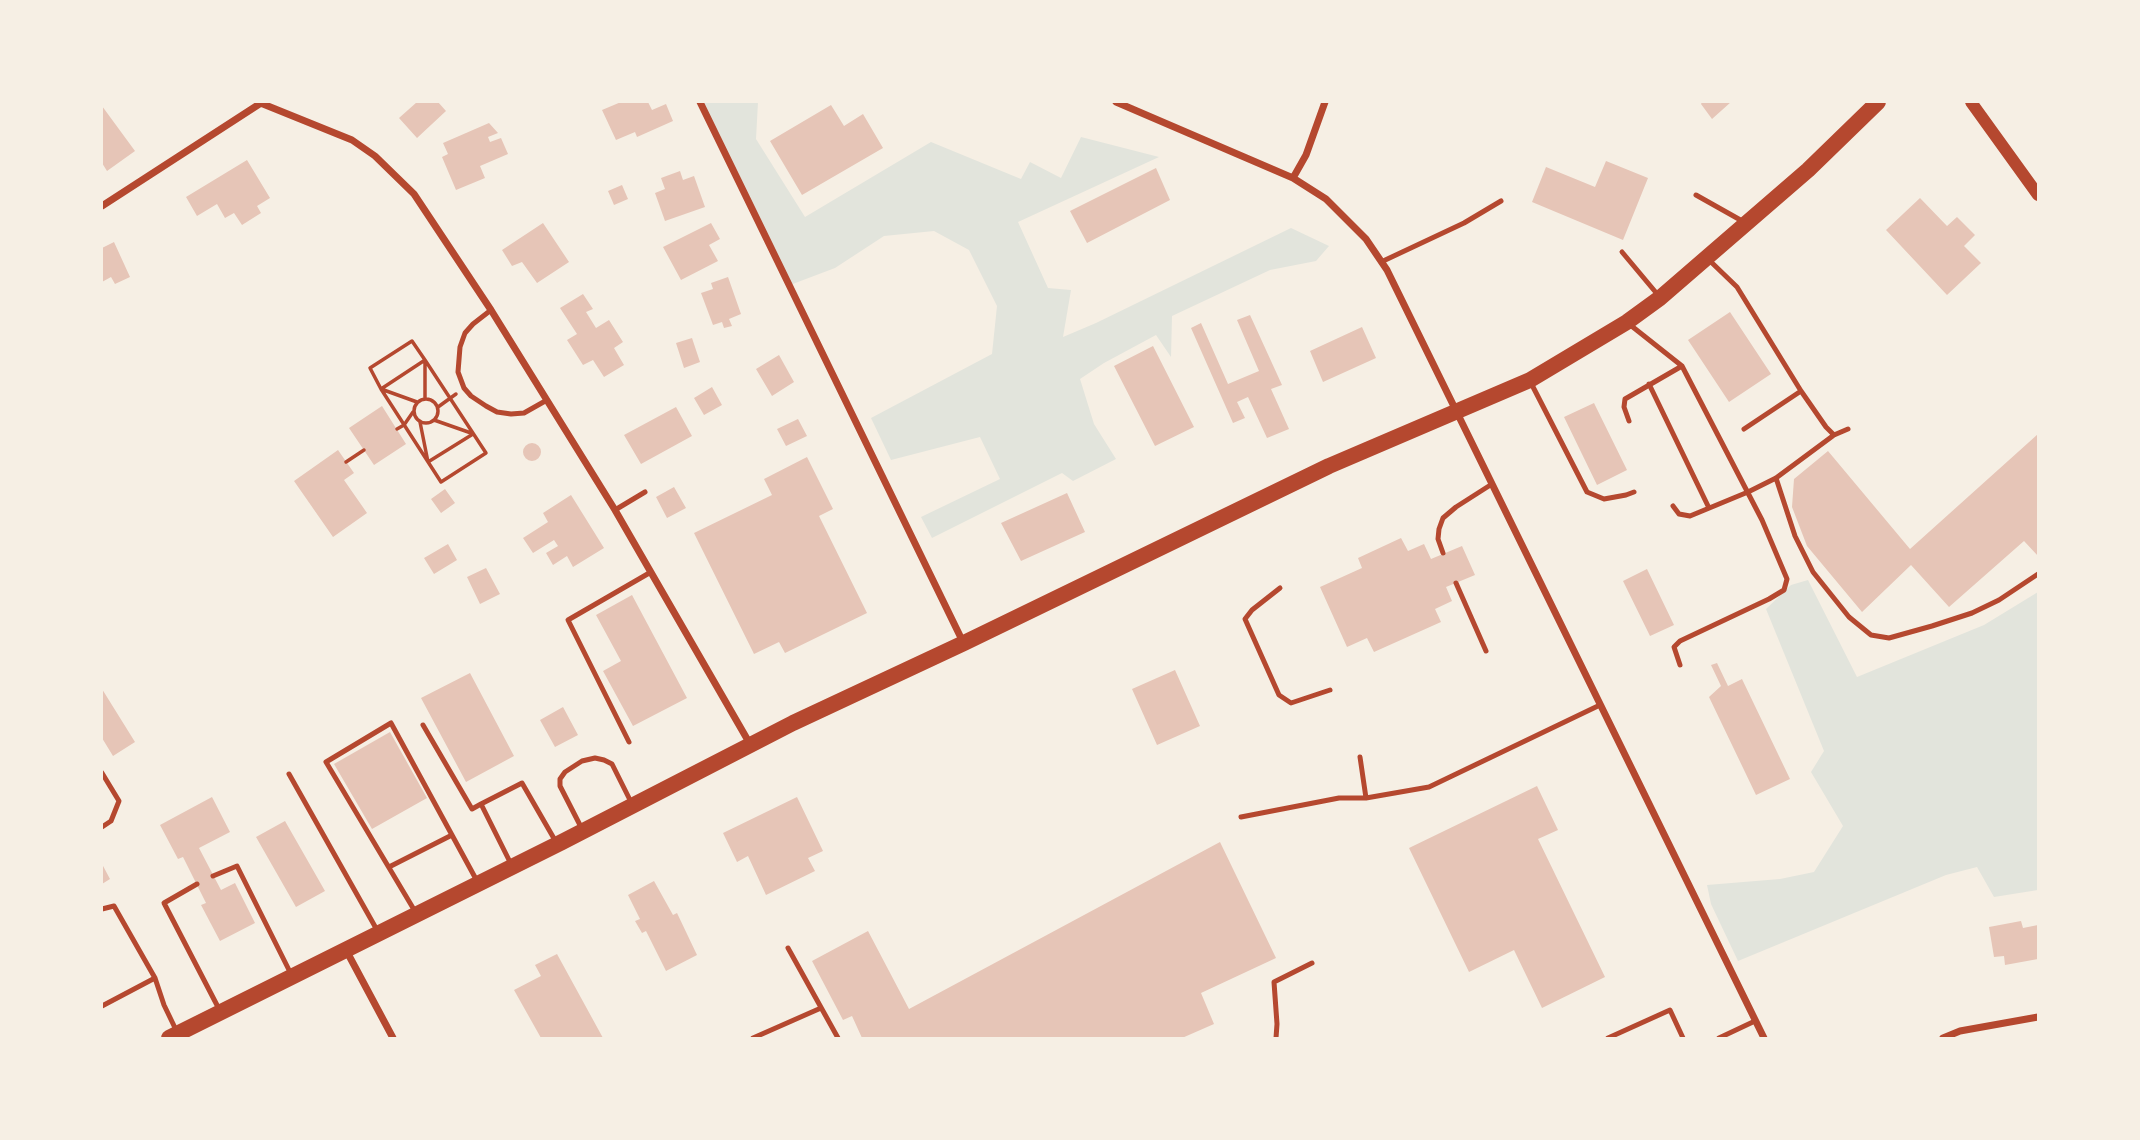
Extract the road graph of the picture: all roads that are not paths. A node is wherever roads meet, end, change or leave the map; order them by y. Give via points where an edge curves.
1 (260, 102) edge
2 (700, 102) edge
3 (1116, 102) edge
4 (1325, 102) edge
5 (1878, 102) edge
6 (1971, 102) edge
7 (1293, 178) junction
8 (1696, 195) dead end
9 (2039, 195) edge
10 (1501, 201) dead end
11 (102, 206) edge
12 (1746, 223) junction
13 (1622, 252) dead end
14 (1707, 257) junction
15 (1381, 262) junction
16 (1660, 298) junction
17 (491, 310) junction
18 (1627, 322) junction
19 (1682, 366) junction
20 (1530, 380) junction
21 (1649, 384) junction
22 (1801, 391) junction
23 (547, 400) junction
24 (1457, 412) junction
25 (1629, 421) dead end
26 (1744, 429) dead end
27 (1848, 429) dead end
28 (1834, 435) junction
29 (1776, 478) junction
30 (1492, 484) junction
31 (645, 492) dead end
32 (1634, 492) dead end
33 (1748, 492) junction
34 (1673, 506) dead end
35 (1709, 508) junction
36 (615, 510) junction
37 (1443, 554) dead end
38 (651, 572) junction
39 (2039, 574) edge
40 (1456, 583) dead end
41 (1280, 588) dead end
42 (964, 643) junction
43 (1486, 651) dead end
44 (1681, 665) dead end
45 (1330, 690) dead end
46 (1600, 705) junction
47 (423, 725) dead end
48 (629, 742) dead end
49 (750, 744) junction
50 (1360, 757) dead end
51 (102, 773) edge
52 (289, 774) dead end
53 (1366, 798) junction
54 (481, 804) junction
55 (632, 805) junction
56 (1241, 817) dead end
57 (102, 827) edge
58 (583, 831) junction
59 (452, 835) junction
60 (557, 845) junction
61 (389, 867) junction
62 (513, 867) junction
63 (213, 876) dead end
64 (197, 884) dead end
65 (478, 884) junction
66 (102, 909) edge
67 (417, 914) junction
68 (379, 933) junction
69 (788, 948) dead end
70 (346, 949) junction
71 (1312, 963) dead end
72 (292, 976) junction
73 (155, 978) junction
74 (102, 1006) edge
75 (821, 1008) junction
76 (221, 1012) junction
77 (2039, 1017) edge
78 (1755, 1021) junction
79 (173, 1036) edge
80 (393, 1038) edge
81 (753, 1038) edge
82 (838, 1038) edge
83 (1276, 1038) edge
84 (1608, 1038) edge
85 (1683, 1038) edge
86 (1718, 1038) edge
87 (1764, 1038) edge
88 (1943, 1038) edge

1 - 11 street
1 - 17 street via 352,140 375,156 414,194
2 - 42 street
3 - 7 street
4 - 7 street
5 - 12 main road
6 - 9 street
7 - 15 street via 1354,225
8 - 12 lane
10 - 15 lane
12 - 14 main road
13 - 16 lane
14 - 16 main road
14 - 22 lane via 1737,287
15 - 24 street
16 - 18 main road
17 - 23 street
17 - 23 lane via 465,333 460,347 458,372 464,388 478,402 511,414 524,413
18 - 19 lane
18 - 20 main road
19 - 21 lane
19 - 33 lane
20 - 24 main road
20 - 32 lane via 1587,492 1604,499
21 - 25 lane via 1625,400
21 - 35 lane
22 - 26 lane
22 - 28 lane
23 - 36 street
24 - 30 street
24 - 42 main road via 1329,466
27 - 28 lane
28 - 29 lane
29 - 33 lane
29 - 39 lane via 1795,536 1813,572 1849,617 1871,635 1889,638 1972,613
30 - 37 lane via 1443,518 1438,539
30 - 46 street
31 - 36 lane
33 - 35 lane
33 - 44 lane via 1787,579 1784,590 1680,641 1674,647
34 - 35 lane via 1679,514 1690,516
36 - 38 street
38 - 48 lane via 568,620
38 - 49 street
40 - 43 lane
41 - 45 lane via 1245,619 1279,695 1291,703
42 - 49 main road
46 - 53 lane via 1429,787
46 - 78 street
47 - 54 lane via 472,809
49 - 55 main road
50 - 53 lane
51 - 57 lane via 119,801 111,821
52 - 68 lane
53 - 56 lane via 1339,798
54 - 60 lane via 522,783
54 - 62 lane
55 - 58 main road
55 - 58 lane via 612,764 595,758 582,761 565,772 560,786
58 - 60 main road
59 - 61 lane
59 - 61 lane via 391,723 326,762
59 - 65 lane
60 - 62 main road
61 - 67 lane
62 - 65 main road
63 - 72 lane via 237,866
64 - 76 lane via 164,903
65 - 67 main road
66 - 73 lane via 114,906
67 - 68 main road
68 - 70 main road
69 - 75 lane
70 - 72 main road
70 - 80 street
71 - 83 lane via 1274,982
72 - 76 main road
73 - 74 lane
73 - 79 lane
75 - 81 lane
75 - 82 lane
76 - 79 main road
77 - 88 street
78 - 86 lane
78 - 87 street
84 - 85 lane via 1670,1010

